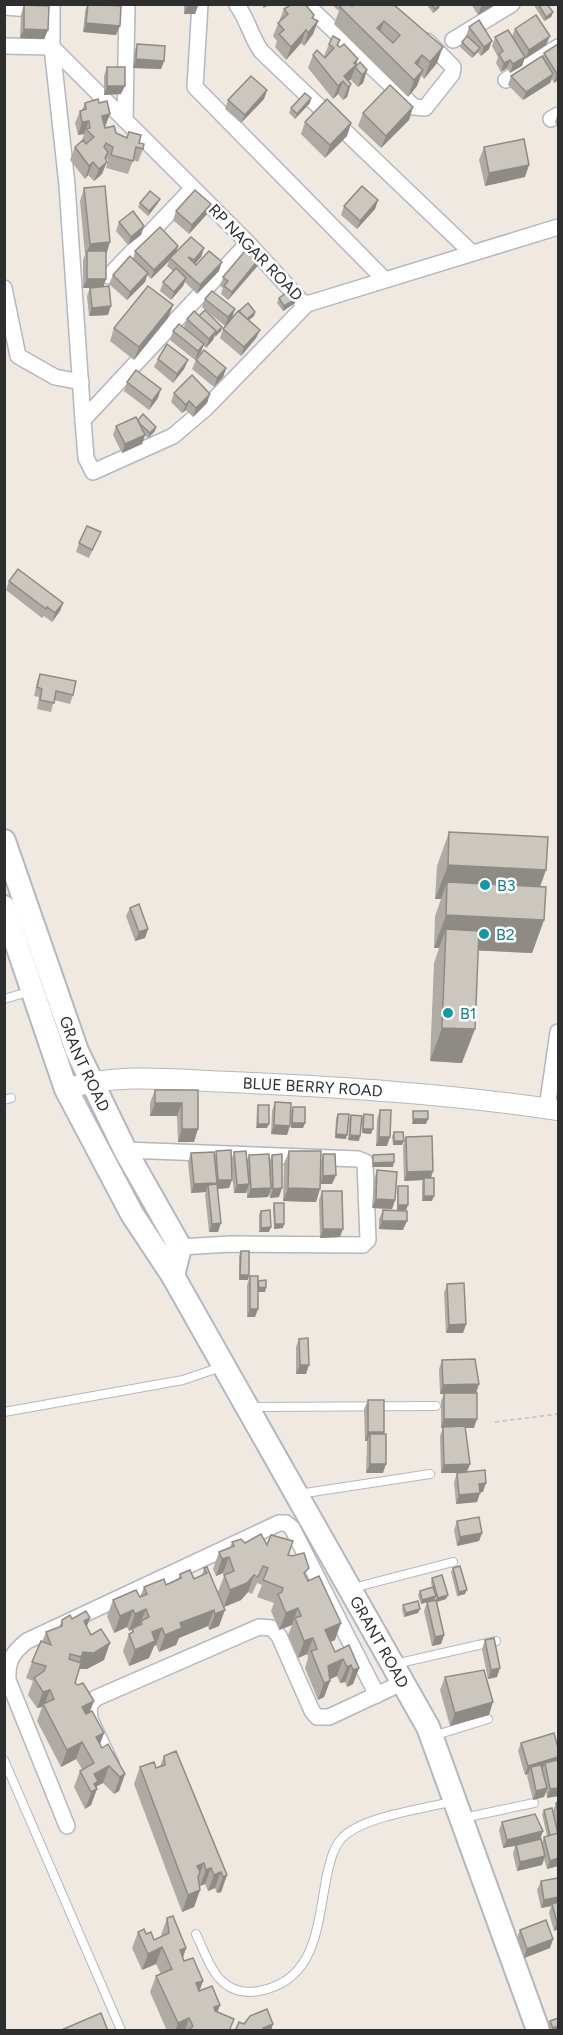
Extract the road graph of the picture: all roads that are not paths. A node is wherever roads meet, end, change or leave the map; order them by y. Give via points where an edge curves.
1 (127, 4) edge
2 (200, 4) edge
3 (306, 4) edge
4 (512, 4) edge
5 (237, 5) edge
6 (4, 8) edge
7 (52, 8) edge
8 (419, 34) edge
9 (453, 40) dead end
10 (4, 46) edge
11 (52, 47) junction
12 (558, 48) edge
13 (506, 80) dead end
14 (125, 120) junction
15 (193, 188) junction
16 (558, 227) edge
17 (248, 243) junction
18 (472, 253) junction
19 (110, 276) dead end
20 (383, 278) junction
21 (4, 288) edge
22 (308, 304) junction
23 (81, 382) junction
24 (83, 420) junction
25 (4, 841) edge
26 (4, 908) edge
27 (33, 991) junction
28 (4, 999) edge
29 (558, 1032) edge
30 (90, 1081) junction
31 (66, 1089) junction
32 (553, 1109) edge
33 (125, 1150) junction
34 (170, 1251) junction
35 (222, 1367) junction
36 (436, 1406) dead end
37 (246, 1407) junction
38 (4, 1412) edge
39 (430, 1474) dead end
40 (298, 1494) junction
41 (453, 1562) dead end
42 (352, 1588) junction
43 (496, 1641) edge
44 (399, 1673) junction
45 (377, 1695) junction
46 (488, 1719) dead end
47 (432, 1736) junction
48 (4, 1760) edge
49 (119, 1782) edge
50 (534, 1803) dead end
51 (458, 1809) junction
52 (66, 1826) dead end
53 (196, 1934) dead end
54 (121, 2031) edge
55 (538, 2031) edge

1 - 14 street
2 - 20 street via 195,87
3 - 8 street via 420,109 425,108 453,68
4 - 9 street
5 - 18 street via 261,51
6 - 7 street
7 - 11 street
10 - 11 street
11 - 14 street, RP NAGAR ROAD
11 - 23 street via 67,185
12 - 13 street
14 - 15 street, RP NAGAR ROAD
15 - 17 street, RP NAGAR ROAD
15 - 19 street
16 - 18 street, RP NAGAR ROAD
17 - 22 street, RP NAGAR ROAD
17 - 24 street
18 - 20 street, RP NAGAR ROAD
20 - 22 street, RP NAGAR ROAD
21 - 23 street via 18,356 56,377
22 - 24 street via 206,408 173,436 93,472 86,458
23 - 24 street
25 - 30 main road, GRANT ROAD
26 - 27 main road, GRANT ROAD
27 - 28 lane
27 - 31 main road, GRANT ROAD
29 - 32 street
30 - 31 street, BLUE BERRY ROAD
30 - 32 street, BLUE BERRY ROAD via 132,1078 271,1084 482,1099
30 - 33 main road, GRANT ROAD
31 - 34 main road, GRANT ROAD via 132,1214
33 - 34 main road, GRANT ROAD
33 - 34 street via 365,1162 368,1240 363,1245 231,1244
34 - 35 main road, GRANT ROAD via 173,1276
35 - 37 main road, GRANT ROAD
35 - 38 lane via 183,1380
36 - 37 lane
37 - 40 main road, GRANT ROAD
39 - 40 lane
40 - 42 main road, GRANT ROAD
41 - 42 lane
42 - 44 main road, GRANT ROAD
43 - 44 lane
44 - 45 street
44 - 47 main road, GRANT ROAD
45 - 49 street via 329,1717 317,1718 279,1636 272,1628 259,1627 96,1698 89,1706 90,1719
45 - 52 street via 292,1528 279,1523 27,1641 14,1652 7,1665 8,1680
46 - 47 lane
47 - 51 main road, GRANT ROAD
48 - 54 lane
50 - 51 lane
51 - 53 lane via 366,1824 340,1839 331,1858 312,1951 293,1976 264,1990 244,1993 226,1987
51 - 55 main road, GRANT ROAD

